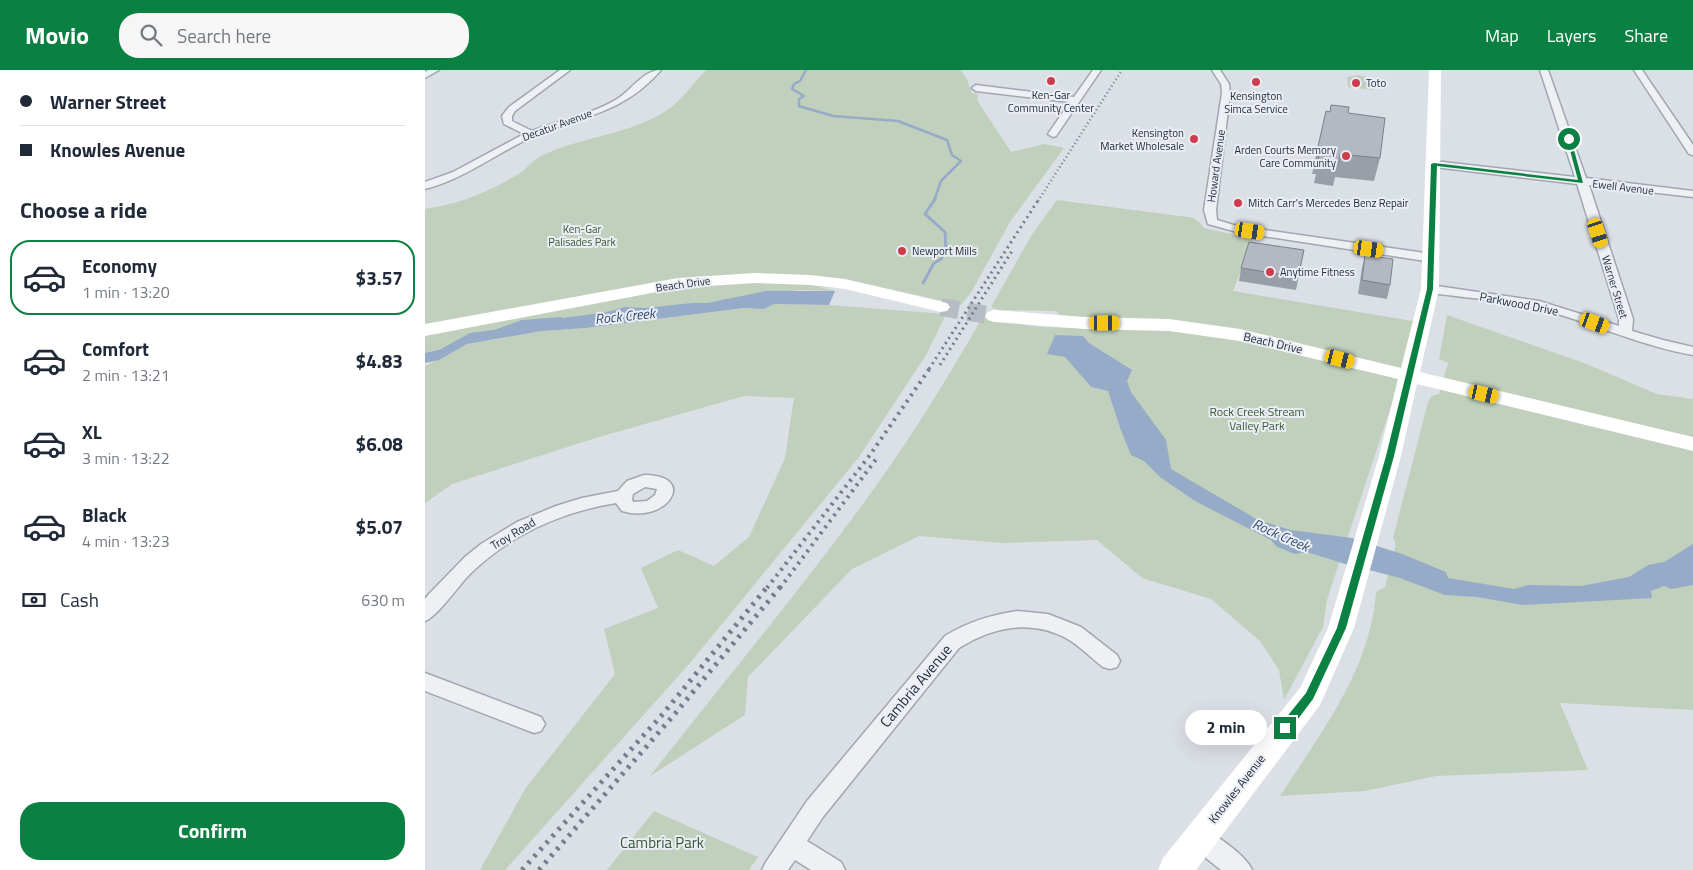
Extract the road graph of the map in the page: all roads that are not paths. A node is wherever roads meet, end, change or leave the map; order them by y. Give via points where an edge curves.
1 (435, 70) edge
2 (566, 70) edge
3 (657, 70) edge
4 (1097, 70) edge
5 (1216, 70) edge
6 (1435, 70) edge
7 (1545, 70) edge
8 (1638, 70) edge
9 (425, 75) edge
10 (976, 88) dead end
11 (1075, 100) junction
12 (1678, 128) junction
13 (1693, 130) edge
14 (531, 134) junction
15 (1053, 134) dead end
16 (1693, 152) edge
17 (1434, 164) junction
18 (1581, 182) junction
19 (425, 186) edge
20 (1693, 194) edge
21 (1432, 258) junction
22 (1430, 289) junction
23 (941, 307) tunnel mouth
24 (993, 316) tunnel mouth
25 (425, 330) edge
26 (1625, 334) junction
27 (1693, 351) edge
28 (1408, 376) junction
29 (1693, 444) edge
30 (623, 496) dead end
31 (425, 613) edge
32 (1110, 661) dead end
33 (425, 682) edge
34 (533, 724) dead end
35 (1199, 838) junction
36 (791, 844) junction
37 (774, 870) edge
38 (833, 870) edge
39 (1175, 870) edge
40 (1240, 870) edge

1 - 9 street
2 - 14 street via 507,116 507,122
3 - 14 street, Decatur Avenue via 620,101
4 - 11 street
5 - 21 street, Howard Avenue via 1225,84 1226,93 1209,210 1212,222 1237,230
6 - 17 main road, Knowles Avenue
7 - 18 street, Warner Street
8 - 12 street
10 - 11 street
11 - 15 street
12 - 13 street
12 - 16 street
14 - 19 street, Decatur Avenue via 457,174
17 - 18 street, Ewell Avenue
17 - 21 main road, Knowles Avenue
18 - 20 street, Ewell Avenue
18 - 26 street, Warner Street via 1627,319
21 - 22 main road, Knowles Avenue
22 - 26 street, Parkwood Drive via 1530,304 1571,314
22 - 28 main road, Knowles Avenue
23 - 25 main road, Beach Drive via 845,284 746,278 678,283
24 - 28 main road, Beach Drive via 1194,327 1281,344
26 - 27 street, Parkwood Drive
28 - 29 main road, Beach Drive
28 - 35 main road, Knowles Avenue via 1390,456 1341,628 1309,696
30 - 31 street, Troy Road via 593,500 532,521 471,561
32 - 36 street, Cambria Avenue via 1074,633 1048,622 1017,619 994,622 968,632 952,642 894,711
33 - 34 street
35 - 39 main road, Knowles Avenue
35 - 40 street
36 - 37 street, Cambria Avenue
36 - 38 street

